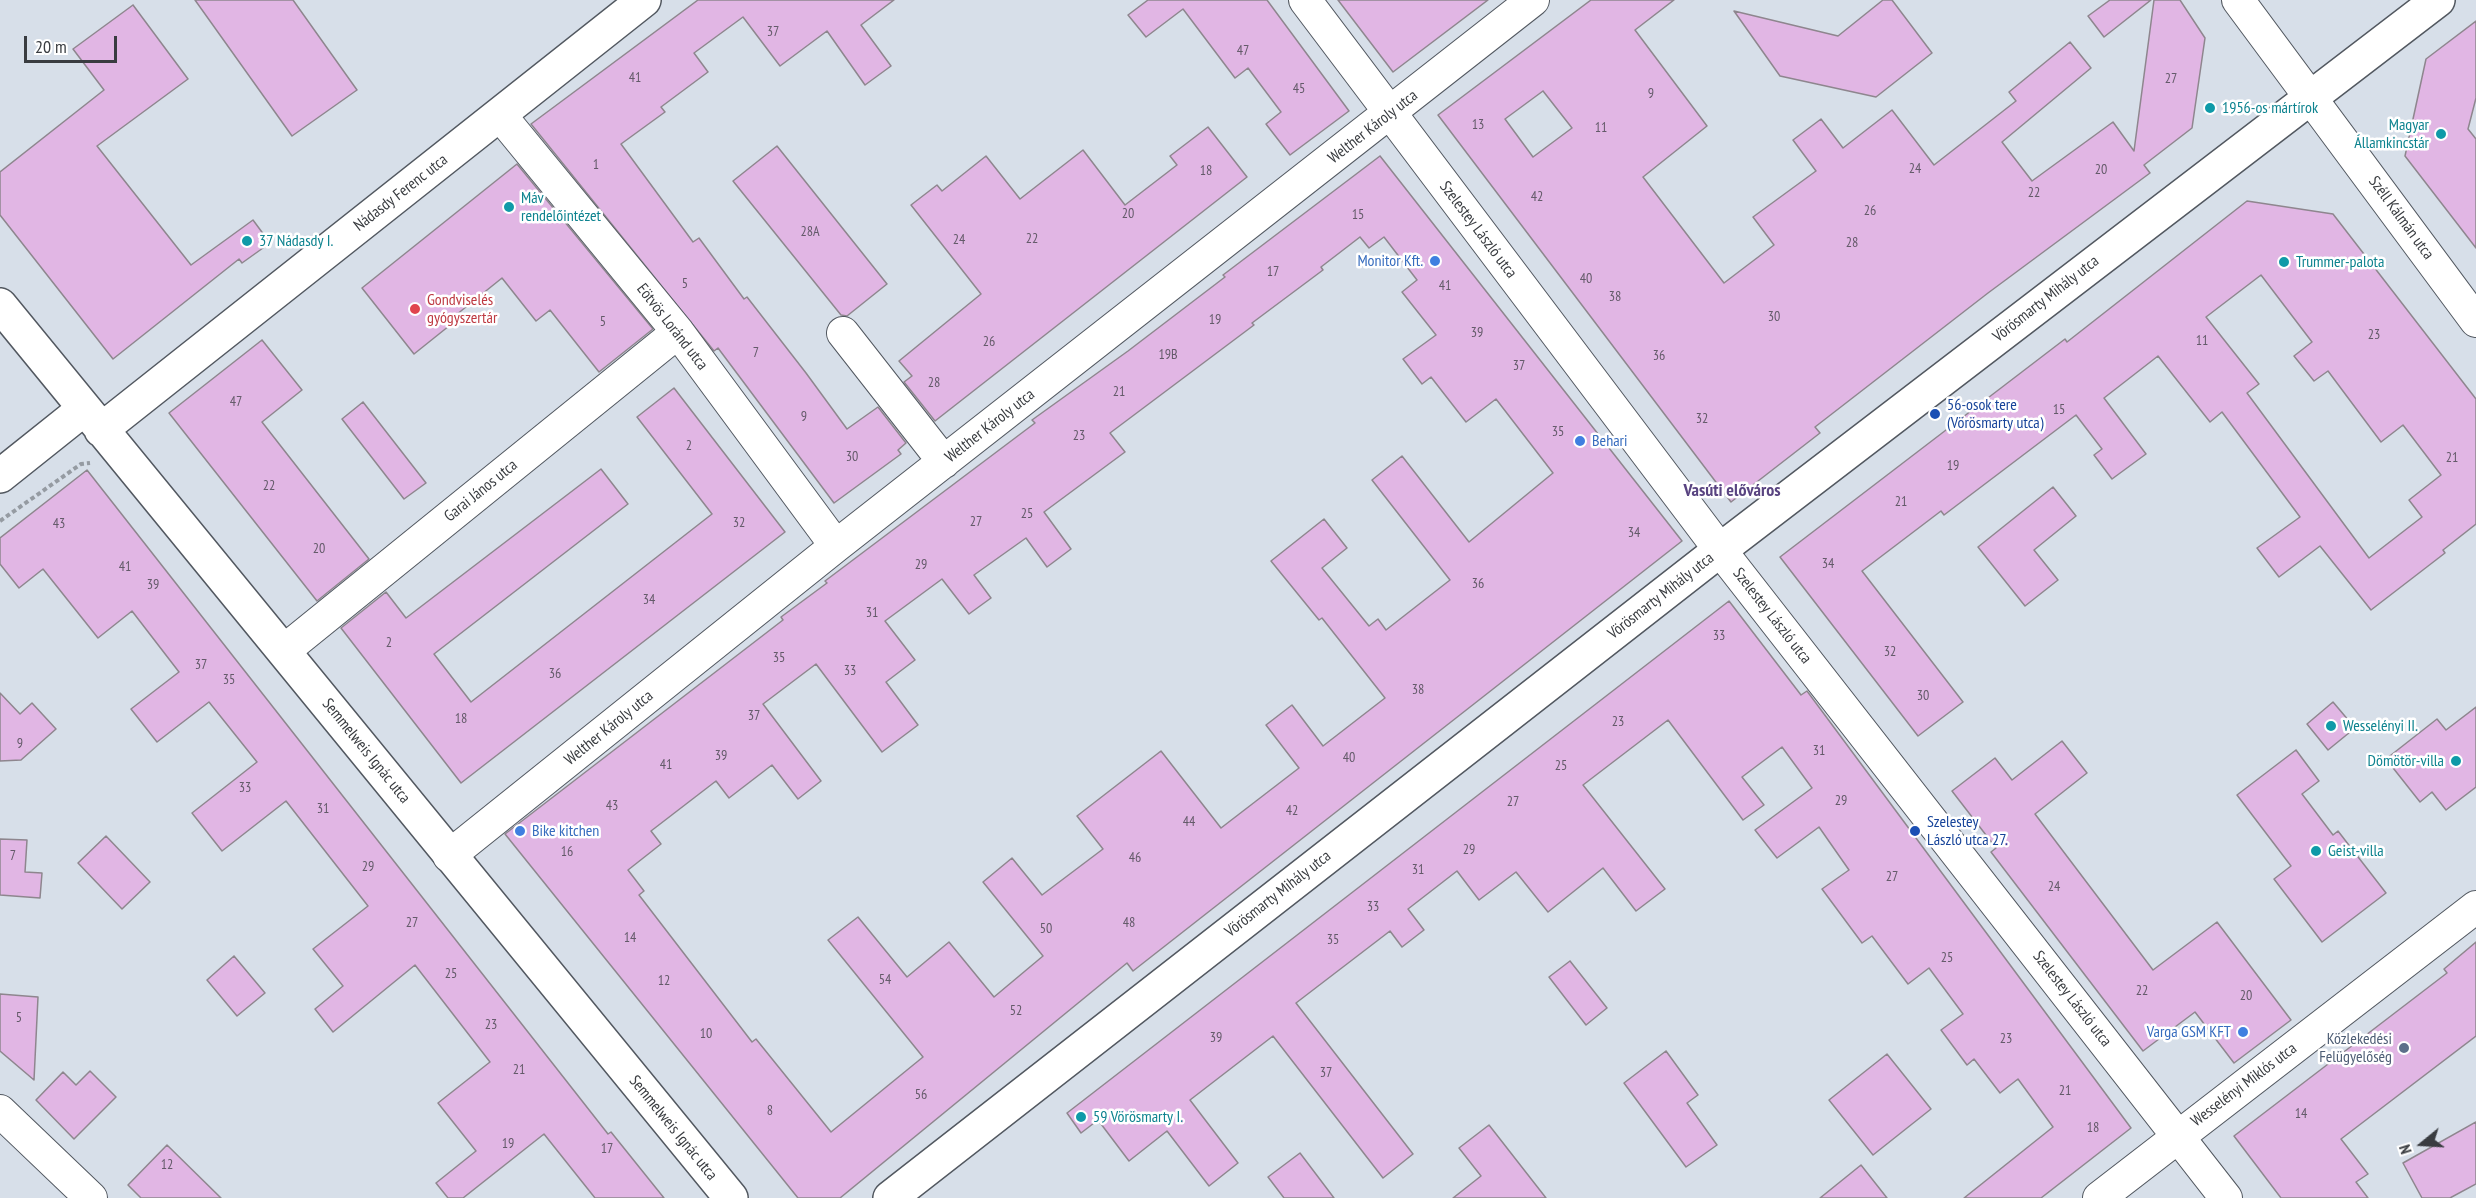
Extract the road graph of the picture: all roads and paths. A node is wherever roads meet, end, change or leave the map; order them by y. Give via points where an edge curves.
1 (644, 0) edge
2 (1305, 0) edge
3 (1533, 0) edge
4 (2238, 0) edge
5 (2438, 0) edge
6 (2311, 96) junction
7 (1390, 113) junction
8 (500, 115) junction
9 (0, 305) edge
10 (2476, 321) edge
11 (678, 332) junction
12 (843, 333) dead end
13 (93, 420) junction
14 (944, 462) junction
15 (0, 476) edge
16 (836, 546) junction
17 (1720, 550) junction
18 (285, 650) junction
19 (449, 856) junction
20 (2476, 908) edge
21 (0, 1111) edge
22 (2178, 1136) junction
23 (91, 1198) edge
24 (731, 1198) edge
25 (890, 1198) edge
26 (2099, 1198) edge
27 (2226, 1198) edge

1 - 8 street, Nádasdy Ferenc utca
2 - 7 street, Szelestey László utca
3 - 7 street, Welther Károly utca
4 - 6 street, Széll Kálmán utca
5 - 6 street, Vörösmarty Mihály utca
6 - 10 street, Széll Kálmán utca
6 - 17 street, Vörösmarty Mihály utca
7 - 14 street, Welther Károly utca
7 - 17 street, Szelestey László utca
8 - 11 street, Eötvös Loránd utca
8 - 13 street, Nádasdy Ferenc utca
9 - 13 street, Semmelweis Ignác utca
11 - 16 street, Eötvös Loránd utca
11 - 18 street, Garai János utca
12 - 14 street
13 - 15 street, Nádasdy Ferenc utca
13 - 18 street, Semmelweis Ignác utca
14 - 16 street, Welther Károly utca
16 - 19 street, Welther Károly utca
17 - 22 street, Szelestey László utca
17 - 25 street, Vörösmarty Mihály utca
18 - 19 street, Semmelweis Ignác utca
19 - 24 street, Semmelweis Ignác utca
20 - 22 street, Wesselényi Miklós utca
21 - 23 street
22 - 26 street, Wesselényi Miklós utca
22 - 27 street, Szelestey László utca

